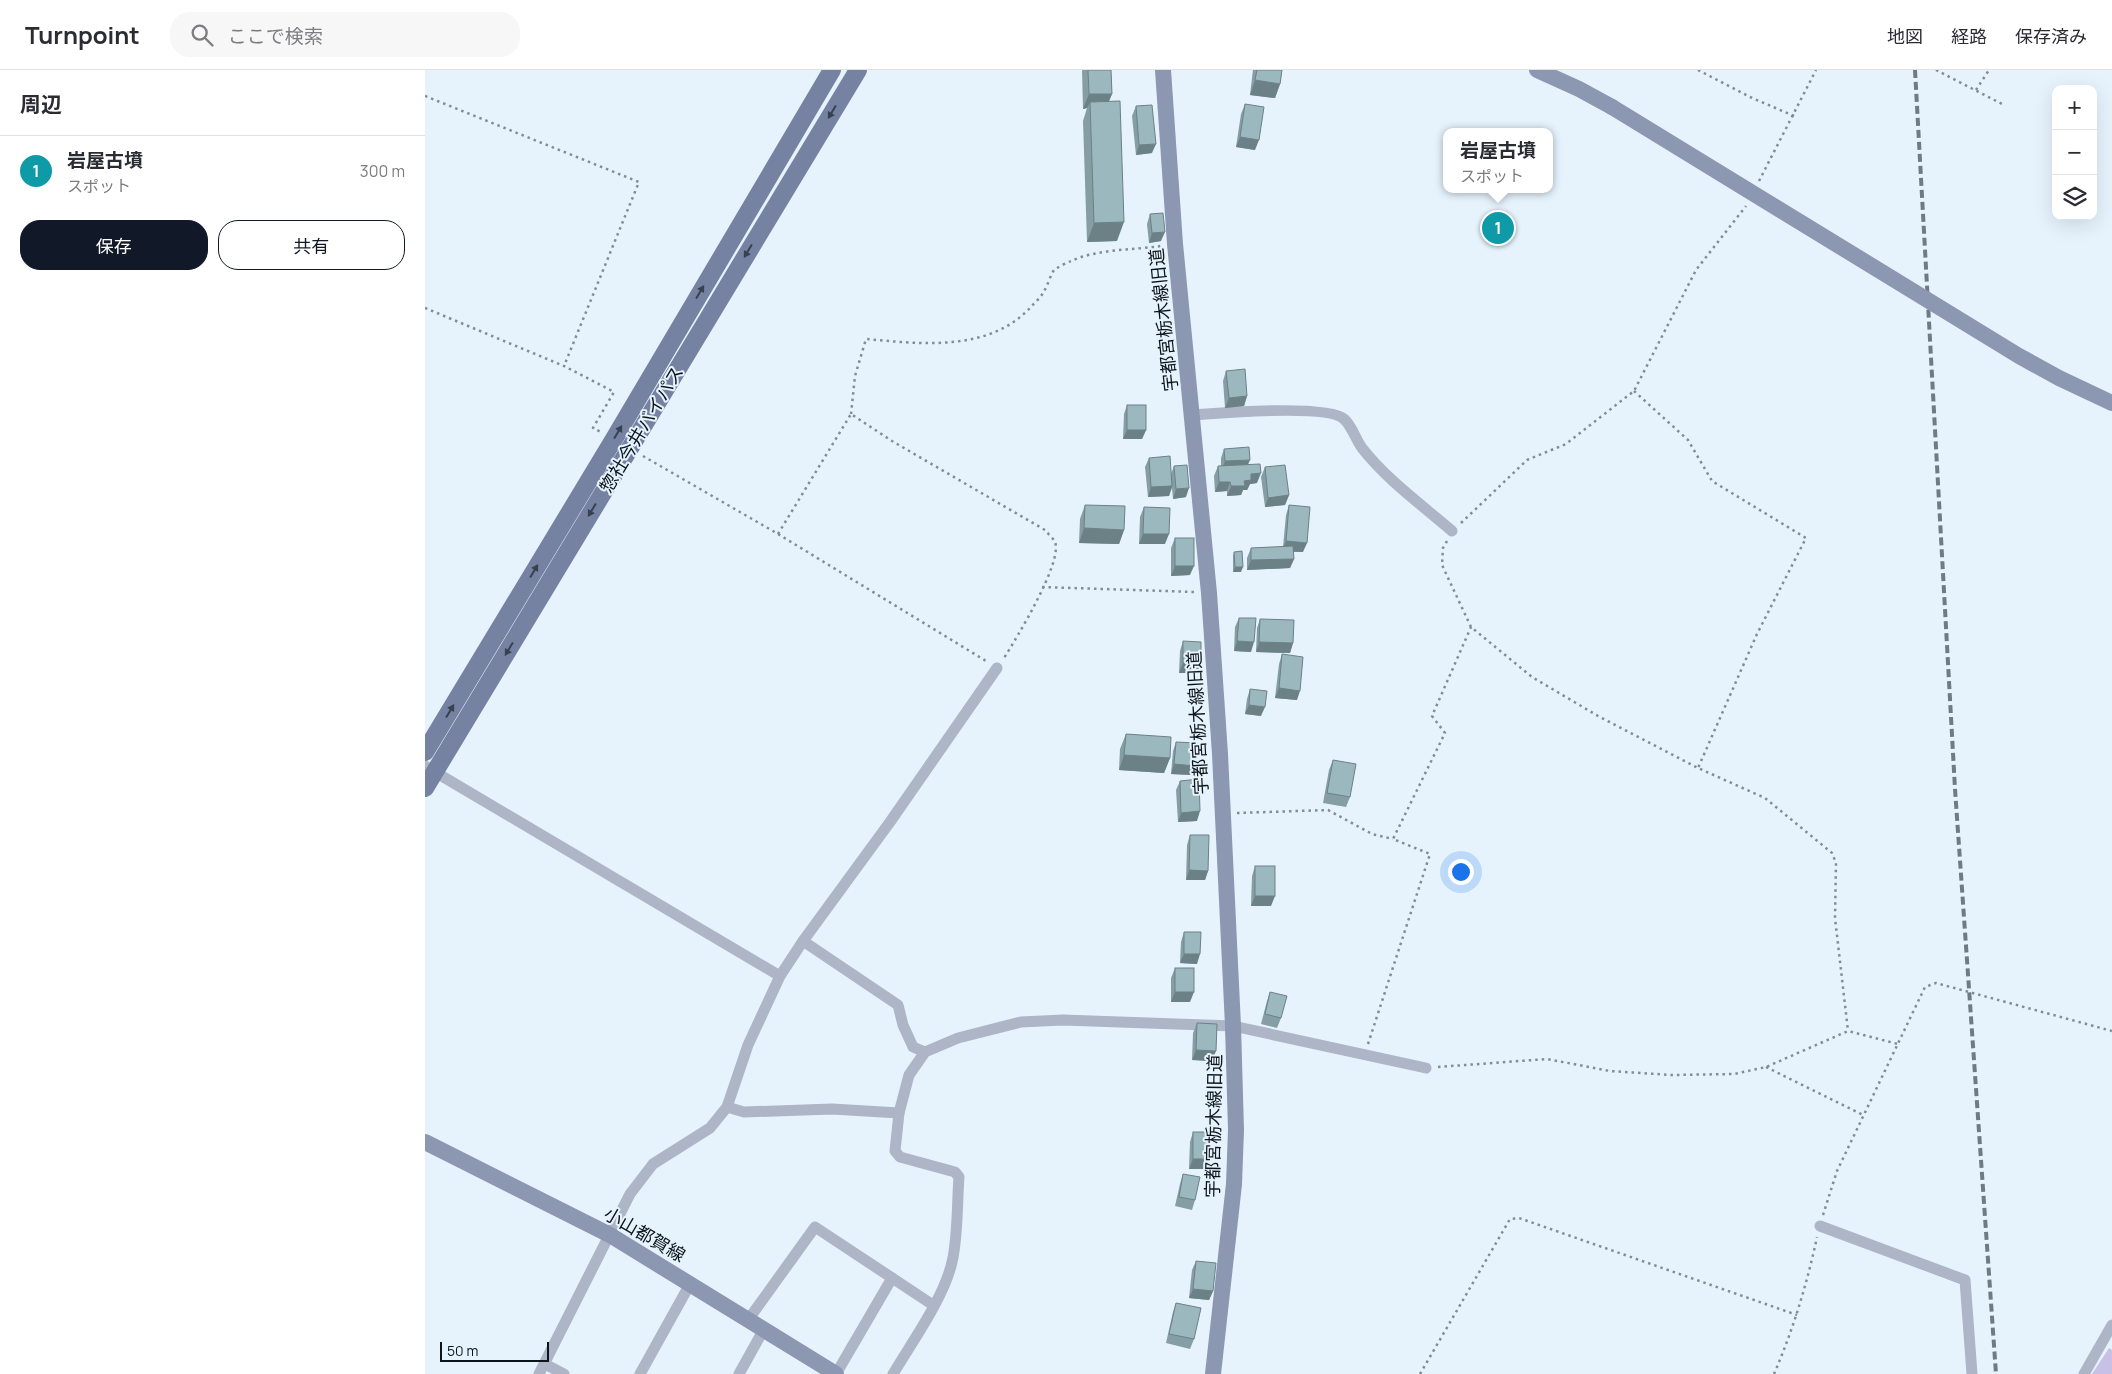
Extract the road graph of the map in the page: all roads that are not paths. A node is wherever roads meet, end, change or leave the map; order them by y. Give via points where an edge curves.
1 (832, 70) edge
2 (858, 70) edge
3 (1163, 70) edge
4 (1537, 70) edge
5 (2112, 402) edge
6 (1193, 415) junction
7 (1452, 531) road end
8 (997, 668) road end
9 (425, 752) edge
10 (430, 769) edge
11 (425, 788) edge
12 (803, 941) junction
13 (780, 976) junction
14 (1233, 1026) junction
15 (925, 1052) junction
16 (1426, 1068) road end
17 (727, 1107) junction
18 (899, 1113) junction
19 (425, 1142) edge
20 (1820, 1226) road end
21 (610, 1235) junction
22 (892, 1278) junction
23 (690, 1284) junction
24 (933, 1305) junction
25 (748, 1320) junction
26 (2112, 1325) edge
27 (764, 1329) junction
28 (542, 1369) edge
29 (564, 1374) edge
30 (640, 1374) edge
31 (739, 1374) edge
32 (836, 1374) edge
33 (893, 1374) edge
34 (1213, 1374) edge
35 (1972, 1374) edge
36 (2084, 1374) edge

9 -> 1 main road, 惣社今井バイパス
2 -> 10 main road, 惣社今井バイパス via 630,448
3 - 6 street, 宇都宮栃木線旧道 via 1175,244
4 - 5 street, bridge via 1612,107 2011,352
6 - 7 street via 1326,412 1344,418 1362,448
6 - 14 street, 宇都宮栃木線旧道 via 1209,593
8 - 12 street
10 - 11 main road, 惣社今井バイパス
10 - 13 street
12 - 13 street
12 - 15 street via 898,1005 913,1047
13 - 17 street via 748,1045
14 - 15 street via 1063,1020 1021,1022 957,1038
14 - 16 street
14 - 34 street, 宇都宮栃木線旧道 via 1234,1184
15 - 18 street via 909,1075
17 - 18 street via 744,1112 832,1109
17 - 21 street via 710,1128 653,1164 630,1194
18 - 24 street via 895,1151 900,1157 955,1172 959,1177 953,1260
19 - 21 street, 小山都賀線
20 - 35 street via 1965,1280
21 - 23 street, 小山都賀線
21 - 28 street
22 - 24 street
22 - 25 street via 815,1228
22 - 32 street
23 - 25 street, 小山都賀線
23 - 30 street
24 - 33 street
25 - 27 street, 小山都賀線
26 - 36 street
27 - 31 street
27 - 32 street, 小山都賀線
28 - 29 street

